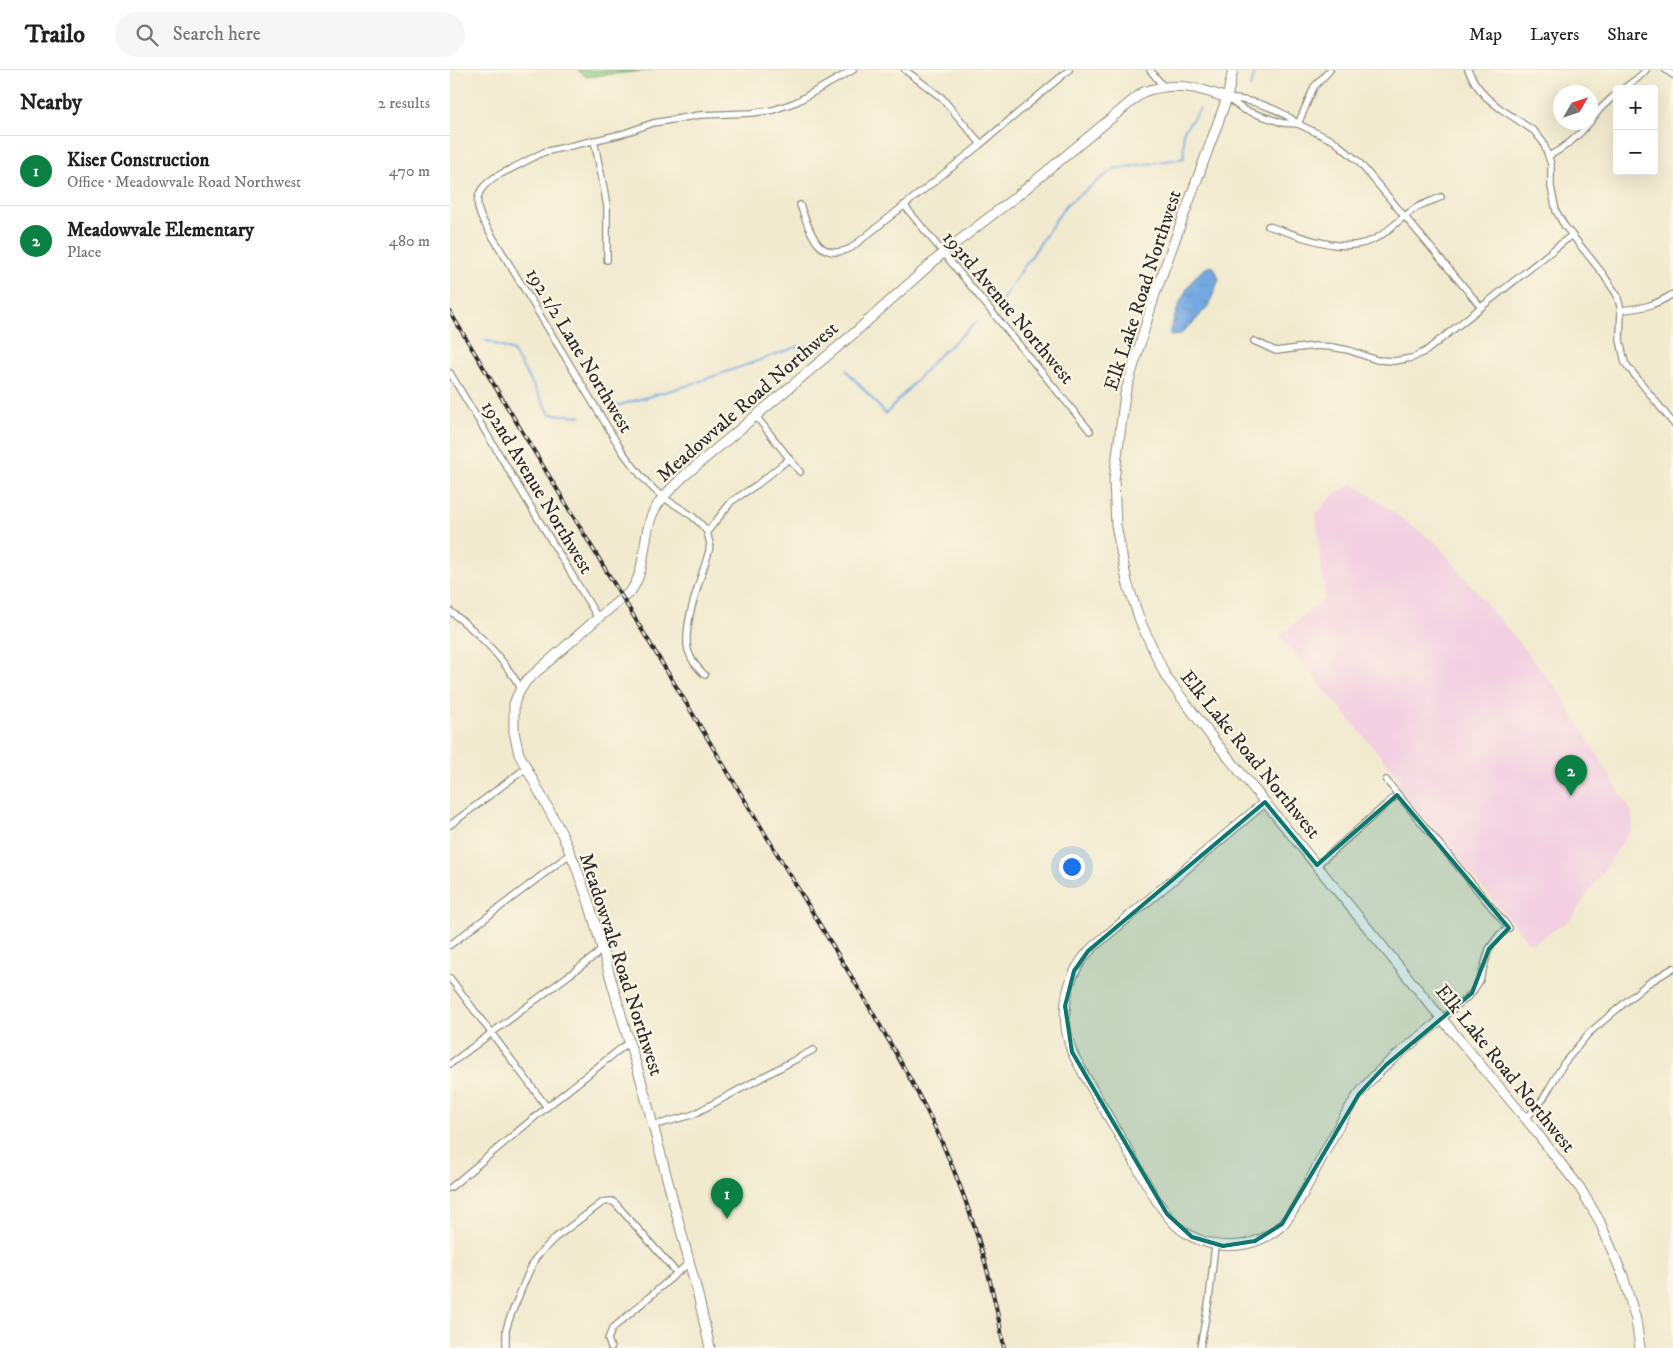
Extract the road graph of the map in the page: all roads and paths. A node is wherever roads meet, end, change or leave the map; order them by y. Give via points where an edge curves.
1 (853, 70) edge
2 (905, 70) edge
3 (1068, 70) edge
4 (1150, 70) edge
5 (1233, 70) edge
6 (1330, 70) edge
7 (1468, 70) edge
8 (1646, 70) edge
9 (1666, 70) edge
10 (1673, 75) edge
11 (1629, 85) edge
12 (1163, 86) junction
13 (1613, 97) edge
14 (1227, 98) junction
15 (1598, 112) edge
16 (1298, 124) junction
17 (1583, 130) edge
18 (594, 140) junction
19 (981, 144) junction
20 (1550, 156) junction
21 (1441, 198) dead end
22 (904, 205) junction
23 (800, 206) dead end
24 (1405, 217) junction
25 (1268, 226) dead end
26 (1572, 235) junction
27 (943, 253) junction
28 (607, 260) dead end
29 (1673, 294) edge
30 (1481, 307) junction
31 (1621, 310) junction
32 (1254, 341) dead end
33 (450, 373) edge
34 (755, 415) junction
35 (1673, 423) edge
36 (1090, 430) dead end
37 (789, 459) junction
38 (800, 472) dead end
39 (663, 496) junction
40 (707, 532) junction
41 (450, 611) edge
42 (598, 618) junction
43 (705, 675) dead end
44 (521, 688) junction
45 (526, 768) junction
46 (1386, 780) dead end
47 (1397, 795) junction
48 (1265, 802) junction
49 (450, 825) edge
50 (570, 854) junction
51 (1317, 865) junction
52 (450, 945) edge
53 (601, 948) junction
54 (1673, 968) edge
55 (450, 978) edge
56 (1442, 1019) junction
57 (491, 1033) junction
58 (629, 1042) junction
59 (813, 1050) dead end
60 (450, 1064) edge
61 (547, 1107) junction
62 (1526, 1119) junction
63 (653, 1125) junction
64 (450, 1188) edge
65 (1215, 1245) junction
66 (690, 1262) junction
67 (677, 1273) junction
68 (506, 1348) edge
69 (611, 1348) edge
70 (710, 1348) edge
71 (1200, 1348) edge
72 (1640, 1348) edge

1 - 18 street, 192 1/2 Lane Northwest via 796,102 773,110 682,117
2 - 19 street via 942,98
3 - 19 street
4 - 12 street
5 - 14 street, Elk Lake Road Northwest
6 - 16 street via 1314,87
7 - 20 street via 1485,96 1539,136
8 - 11 street
9 - 10 street
12 - 14 street, Meadowvale Road Northwest via 1189,87
12 - 27 street, Meadowvale Road Northwest via 1138,95
13 - 15 street
14 - 16 street via 1244,110 1283,123
14 - 16 street via 1248,100 1287,114
14 - 48 street, Elk Lake Road Northwest via 1155,294 1125,394 1114,480 1116,525 1127,582 1141,623 1166,677
16 - 24 street via 1347,150
17 - 20 street via 1572,142
18 - 28 street via 604,188
18 - 39 street, 192 1/2 Lane Northwest via 544,152 508,170 483,187 477,203 479,212 622,451 644,480
19 - 22 street
20 - 26 street via 1553,203
21 - 24 street via 1417,207
22 - 23 street via 851,248 837,252 825,250 816,243
22 - 27 street, 193rd Avenue Northwest
24 - 25 street via 1379,237 1354,246 1327,244
24 - 30 street
26 - 30 street
26 - 31 street via 1617,295
27 - 34 street, Meadowvale Road Northwest via 852,335
27 - 36 street, 193rd Avenue Northwest
29 - 31 street via 1658,304
30 - 32 street via 1426,350 1412,358 1394,361 1377,360 1332,347 1276,351
31 - 35 street via 1620,340 1625,363
33 - 42 street, 192nd Avenue Northwest
34 - 37 street
34 - 39 street, Meadowvale Road Northwest
37 - 38 street
37 - 40 street via 732,501
39 - 40 street, 192 1/2 Lane Northwest
39 - 42 street, Meadowvale Road Northwest via 650,521 642,570 636,584
40 - 43 street via 709,551 687,640 694,664
41 - 44 street via 494,650
42 - 44 street, Meadowvale Road Northwest
44 - 45 street, Meadowvale Road Northwest via 514,704 514,732
45 - 49 street
45 - 50 street, Meadowvale Road Northwest
46 - 47 street
47 - 51 street
47 - 56 street via 1508,928 1489,949 1480,980 1472,993
48 - 51 street, Elk Lake Road Northwest
48 - 65 street via 1088,951 1074,971 1064,1006 1065,1029 1072,1052 1158,1201 1183,1231
50 - 52 street
50 - 53 street, Meadowvale Road Northwest via 589,903
51 - 56 street, Elk Lake Road Northwest
53 - 57 street
53 - 58 street, Meadowvale Road Northwest
54 - 62 street via 1647,984 1589,1033
55 - 57 street
56 - 62 street, Elk Lake Road Northwest
56 - 65 street via 1386,1065 1359,1094 1295,1208 1282,1224 1255,1241 1234,1246
57 - 60 street
57 - 61 street
58 - 61 street
58 - 63 street, Meadowvale Road Northwest
59 - 63 street via 692,1115
61 - 64 street
62 - 72 street, Elk Lake Road Northwest via 1580,1188 1599,1220 1623,1276 1636,1320
63 - 66 street, Meadowvale Road Northwest
65 - 71 street
66 - 67 street
66 - 70 street, Meadowvale Road Northwest
67 - 68 street via 616,1204 602,1202 547,1245 535,1259 509,1320
67 - 69 street via 612,1329 608,1339

